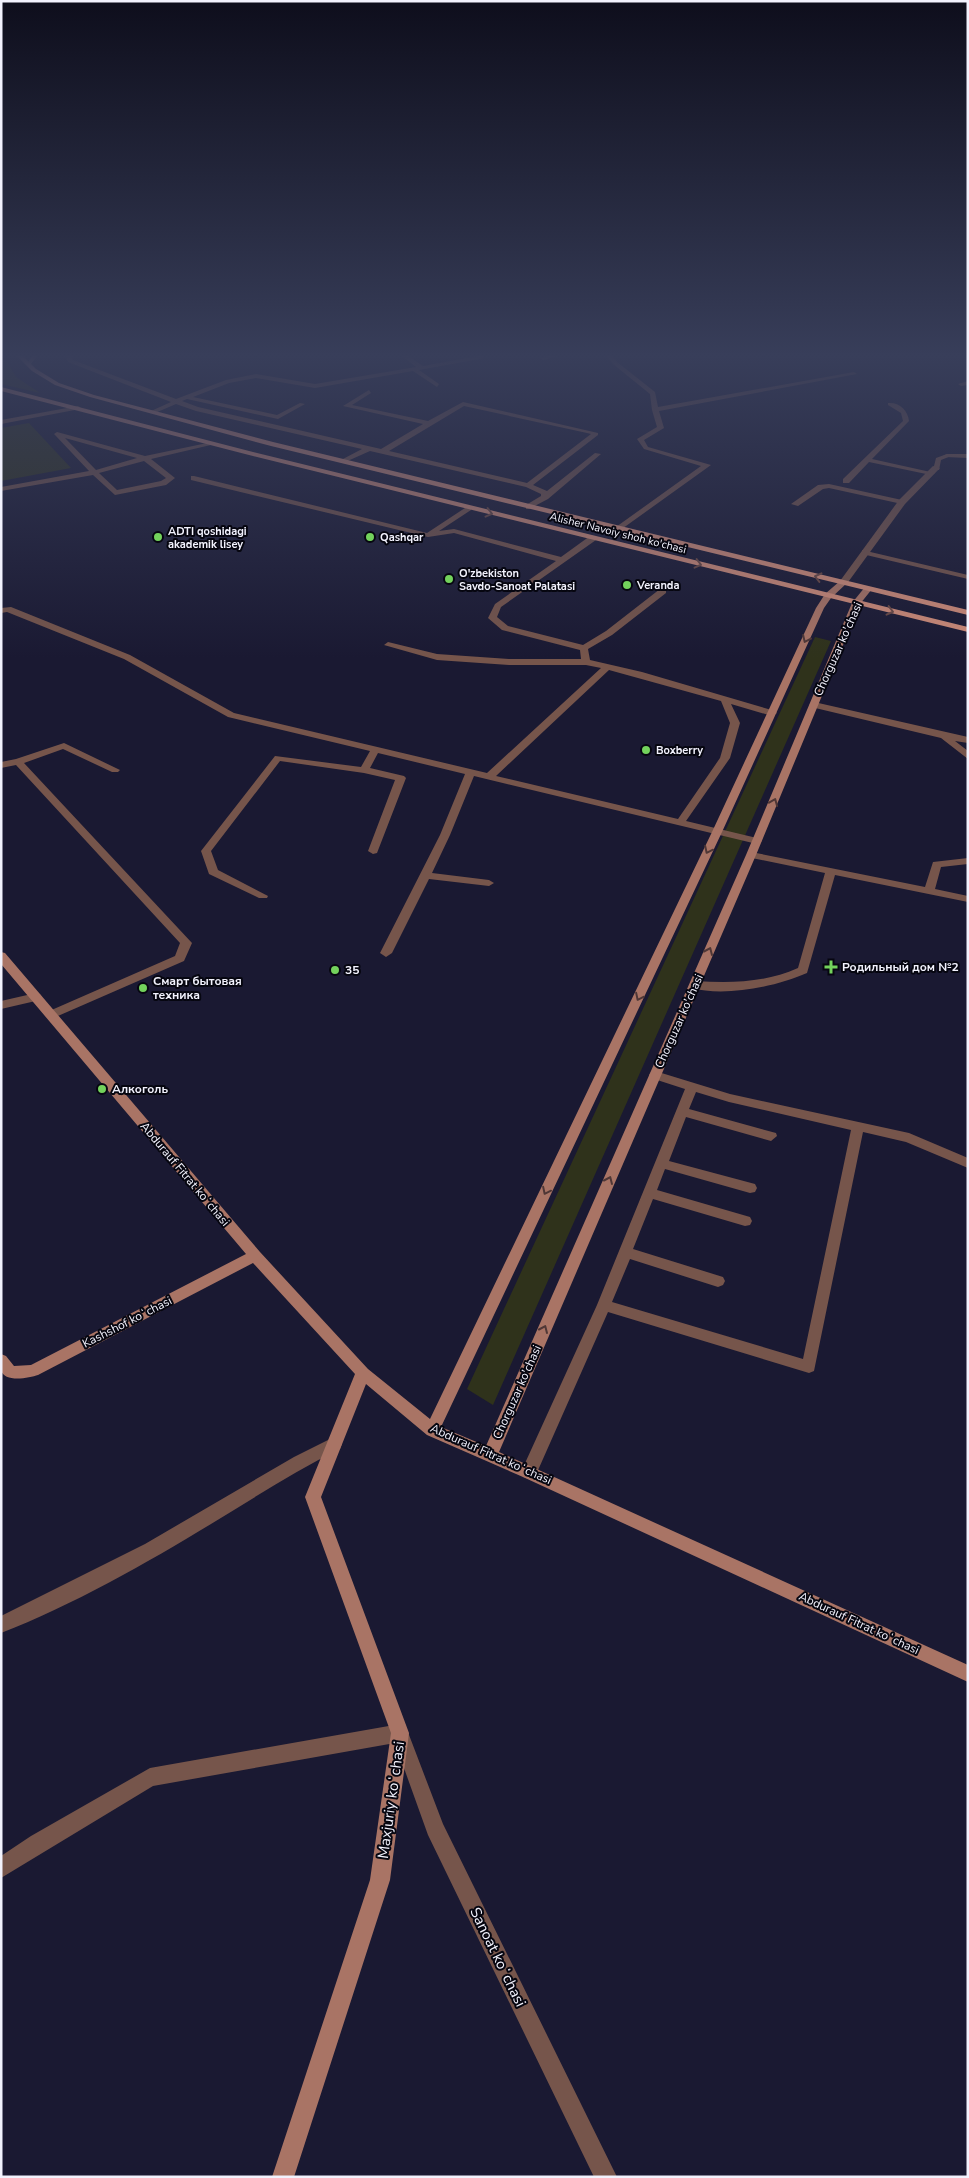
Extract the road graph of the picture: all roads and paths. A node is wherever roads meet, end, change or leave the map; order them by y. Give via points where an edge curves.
1 (78, 455) edge
2 (133, 455) edge
3 (161, 455) edge
4 (255, 455) edge
5 (318, 455) edge
6 (355, 455) edge
7 (394, 455) edge
8 (568, 455) edge
9 (597, 455) edge
10 (670, 455) edge
11 (875, 455) edge
12 (968, 456) edge
13 (145, 458) junction
14 (870, 460) junction
15 (343, 461) junction
16 (934, 471) junction
17 (95, 472) junction
18 (194, 478) dead end
19 (846, 481) dead end
20 (528, 485) junction
21 (1, 489) edge
22 (545, 496) junction
23 (902, 502) junction
24 (795, 504) dead end
25 (529, 507) junction
26 (468, 508) junction
27 (620, 529) junction
28 (428, 535) junction
29 (593, 538) junction
30 (865, 552) junction
31 (562, 560) junction
32 (968, 577) edge
33 (843, 583) junction
34 (868, 589) junction
35 (663, 591) dead end
36 (828, 596) junction
37 (856, 603) junction
38 (1, 611) edge
39 (968, 613) edge
40 (968, 630) edge
41 (388, 645) dead end
42 (584, 648) junction
43 (586, 662) junction
44 (607, 667) junction
45 (725, 700) junction
46 (814, 704) junction
47 (772, 713) junction
48 (944, 736) junction
49 (968, 740) edge
50 (375, 750) junction
51 (968, 756) edge
52 (18, 762) junction
53 (1, 765) edge
54 (115, 770) dead end
55 (364, 770) junction
56 (470, 772) junction
57 (489, 777) junction
58 (680, 824) junction
59 (717, 832) junction
60 (757, 841) junction
61 (373, 851) dead end
62 (751, 855) junction
63 (968, 861) edge
64 (831, 871) junction
65 (426, 875) junction
66 (489, 883) dead end
67 (929, 891) junction
68 (263, 896) dead end
69 (968, 898) edge
70 (386, 953) dead end
71 (1, 956) edge
72 (695, 985) junction
73 (36, 997) junction
74 (1, 1005) edge
75 (51, 1015) junction
76 (655, 1075) junction
77 (692, 1086) junction
78 (682, 1111) junction
79 (858, 1127) junction
80 (770, 1136) dead end
81 (660, 1163) junction
82 (968, 1163) edge
83 (750, 1188) dead end
84 (648, 1192) junction
85 (745, 1221) dead end
86 (625, 1252) junction
87 (256, 1256) junction
88 (718, 1281) dead end
89 (604, 1304) junction
90 (1, 1360) edge
91 (363, 1373) junction
92 (432, 1430) junction
93 (334, 1444) junction
94 (490, 1454) junction
95 (529, 1472) junction
96 (1, 1625) edge
97 (968, 1674) edge
98 (400, 1733) junction
99 (1, 1868) edge
100 (283, 2177) edge
101 (606, 2177) edge

1 - 17 street
2 - 13 street
3 - 13 street
4 - 26 main road, Alisher Navoiy shoh ko'chasi
5 - 15 main road, Alisher Navoiy shoh ko'chasi
6 - 15 street
7 - 20 street
8 - 20 street
9 - 22 street
10 - 27 street via 707,465
11 - 14 street
12 - 16 street via 938,459
13 - 17 street
13 - 17 street via 171,478 163,483 114,493
14 - 16 street
14 - 19 street
15 - 25 main road, Alisher Navoiy shoh ko'chasi
16 - 23 street
17 - 21 street
18 - 28 street
20 - 22 street via 540,489 546,493
22 - 25 street
23 - 24 street via 829,486 821,487
23 - 30 street
25 - 27 main road, Alisher Navoiy shoh ko'chasi
26 - 28 street
26 -> 29 main road, Alisher Navoiy shoh ko'chasi
33 -> 27 main road, Alisher Navoiy shoh ko'chasi
28 - 31 street via 454,531
29 - 31 street
29 -> 36 main road, Alisher Navoiy shoh ko'chasi
30 - 32 street
30 - 33 street
31 - 42 street via 498,606 492,618 505,628
33 - 34 main road, Alisher Navoiy shoh ko'chasi
33 - 36 main road
34 - 37 main road, Chorguzar ko'chasi
34 - 39 main road, Alisher Navoiy shoh ko'chasi
35 - 42 street
36 - 37 main road, Alisher Navoiy shoh ko'chasi
36 -> 47 main road
37 -> 40 main road, Alisher Navoiy shoh ko'chasi
37 - 46 main road, Chorguzar ko'chasi
38 - 50 street via 8,609 127,657 231,715
41 - 43 street via 436,657 509,662
42 - 43 street
43 - 44 street
44 - 45 street
44 - 57 street
45 - 47 street
45 - 58 street via 735,723 725,758
46 - 48 street
60 -> 46 main road, Chorguzar ko'chasi
47 - 59 main road
48 - 49 street
48 - 51 street
50 - 55 street
50 - 56 street
52 - 53 street
52 - 54 street via 64,746
52 - 75 street via 186,943 180,958
55 - 61 street via 401,778
55 - 68 street via 278,758 206,851 213,872
56 - 57 street
56 - 65 street
57 - 58 street
58 - 59 street
59 - 60 street
59 -> 92 main road
60 - 62 main road, Chorguzar ko'chasi
62 - 64 street
72 -> 62 main road, Chorguzar ko'chasi
63 - 67 street via 937,864
64 - 67 street
64 - 72 street via 803,970 782,980 736,987
65 - 66 street
65 - 70 street
67 - 69 street
71 - 73 main road, Abdurauf Fitrat koʻchasi
72 - 76 main road, Chorguzar ko'chasi
73 - 74 street
73 - 75 main road, Abdurauf Fitrat koʻchasi
75 - 87 main road, Abdurauf Fitrat koʻchasi
76 - 77 street
94 -> 76 main road, Chorguzar ko'chasi
77 - 78 street
77 - 79 street via 729,1098
78 - 80 street
78 - 81 street
79 - 82 street via 910,1138
79 - 89 street via 809,1367
81 - 83 street
81 - 84 street
84 - 85 street
84 - 86 street
86 - 88 street
86 - 89 street
87 - 90 main road, Kashshof koʻchasi via 33,1371 10,1372
87 - 91 main road, Abdurauf Fitrat koʻchasi
89 - 95 street
91 - 92 main road, Abdurauf Fitrat koʻchasi
91 - 93 main road, Maxjuriy koʻchasi
92 - 94 main road, Abdurauf Fitrat koʻchasi
93 - 96 street via 296,1461 201,1522 80,1589
93 - 98 main road, Maxjuriy koʻchasi via 313,1498
94 - 95 main road, Abdurauf Fitrat koʻchasi
95 - 97 main road, Abdurauf Fitrat koʻchasi
98 - 99 street via 150,1776
98 - 100 main road, Maxjuriy koʻchasi via 380,1880
98 - 101 street, Sanoat koʻchasi via 435,1828

